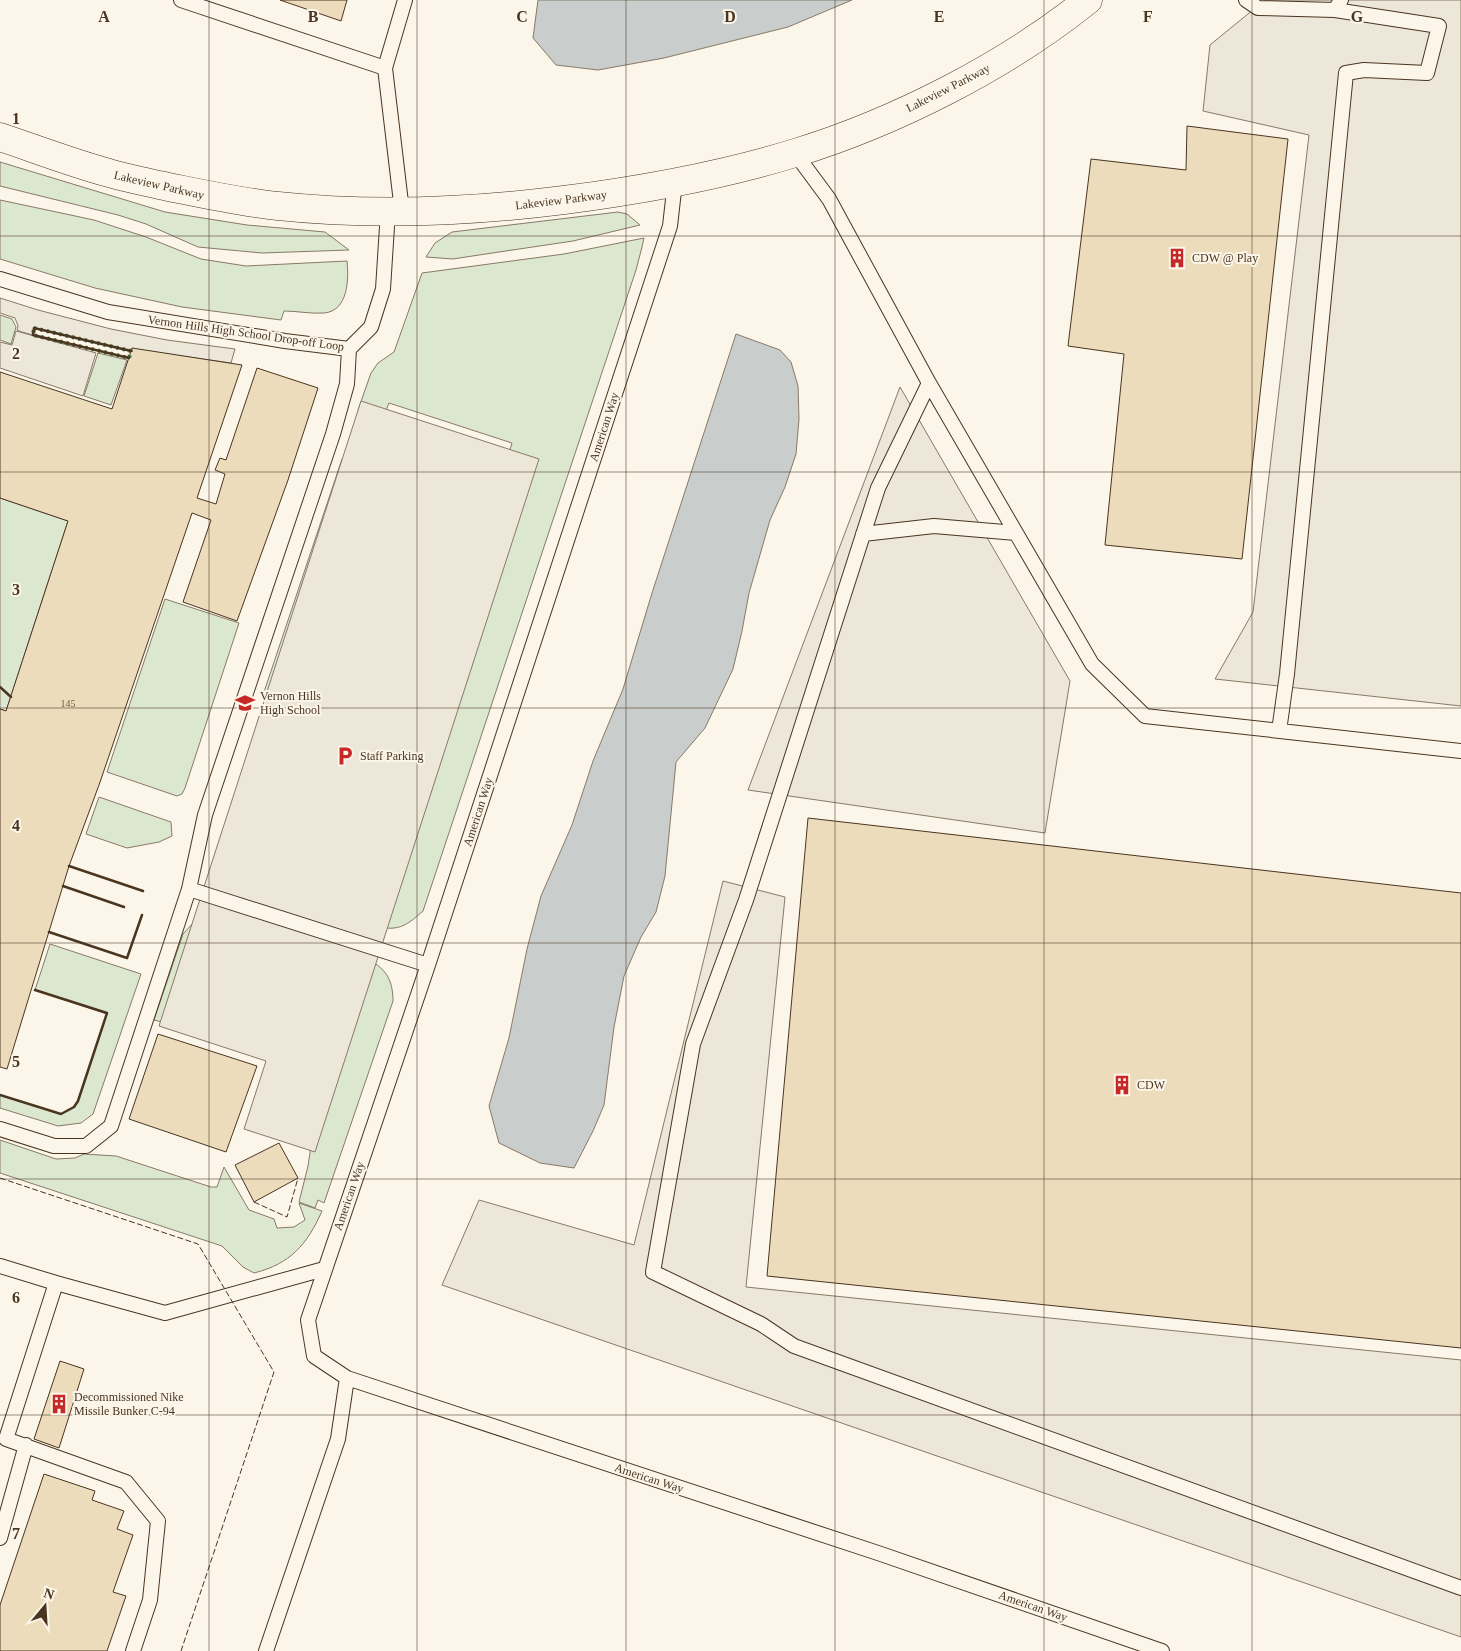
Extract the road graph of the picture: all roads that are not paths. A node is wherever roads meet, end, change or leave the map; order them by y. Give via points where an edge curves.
1 (181, 0) edge
2 (405, 0) edge
3 (1088, 0) edge
4 (1246, 0) edge
5 (1338, 5) edge
6 (385, 68) junction
7 (0, 137) edge
8 (795, 153) junction
9 (675, 182) junction
10 (395, 211) junction
11 (0, 279) edge
12 (349, 349) junction
13 (929, 382) junction
14 (1016, 533) junction
15 (863, 534) junction
16 (1279, 731) junction
17 (1461, 751) edge
18 (189, 889) junction
19 (428, 964) junction
20 (0, 1128) edge
21 (0, 1266) edge
22 (324, 1269) junction
23 (56, 1283) junction
24 (347, 1378) junction
25 (26, 1445) junction
26 (0, 1538) edge
27 (1461, 1588) edge
28 (133, 1651) edge
29 (266, 1651) edge
30 (1162, 1651) edge

1 - 6 lane
2 - 6 lane
3 - 8 street, Lakeview Parkway via 1030,42 971,78 872,125
4 - 5 lane via 1258,8
5 - 16 lane via 1439,26 1427,73 1364,70 1346,73
6 - 10 lane, Vernon Hills High School Drop-off Loop
7 - 10 street, Lakeview Parkway via 111,174 210,196 277,206
8 - 9 street, Lakeview Parkway
8 - 13 lane via 829,199
9 - 10 street, Lakeview Parkway via 620,193 516,206
9 - 19 lane, American Way via 670,226
10 - 12 lane, Vernon Hills High School Drop-off Loop via 383,290 371,326
11 - 12 lane, Vernon Hills High School Drop-off Loop via 108,312
12 - 18 lane via 347,384 333,434 205,815
13 - 14 lane
13 - 15 lane via 878,488
14 - 15 lane via 934,526
14 - 16 lane via 1092,664 1145,716
15 - 27 lane via 746,900 693,1044 653,1272 761,1324 794,1346
16 - 17 lane
18 - 19 lane
18 - 20 lane via 112,1126 86,1146 54,1146
19 - 22 lane, American Way
21 - 23 lane
22 - 23 lane via 165,1313
22 - 24 lane, American Way via 308,1320 314,1356
23 - 25 lane via 6,1439
24 - 29 lane via 338,1439
24 - 30 lane, American Way via 878,1553
25 - 26 lane
25 - 28 lane via 126,1482 158,1521 150,1600

